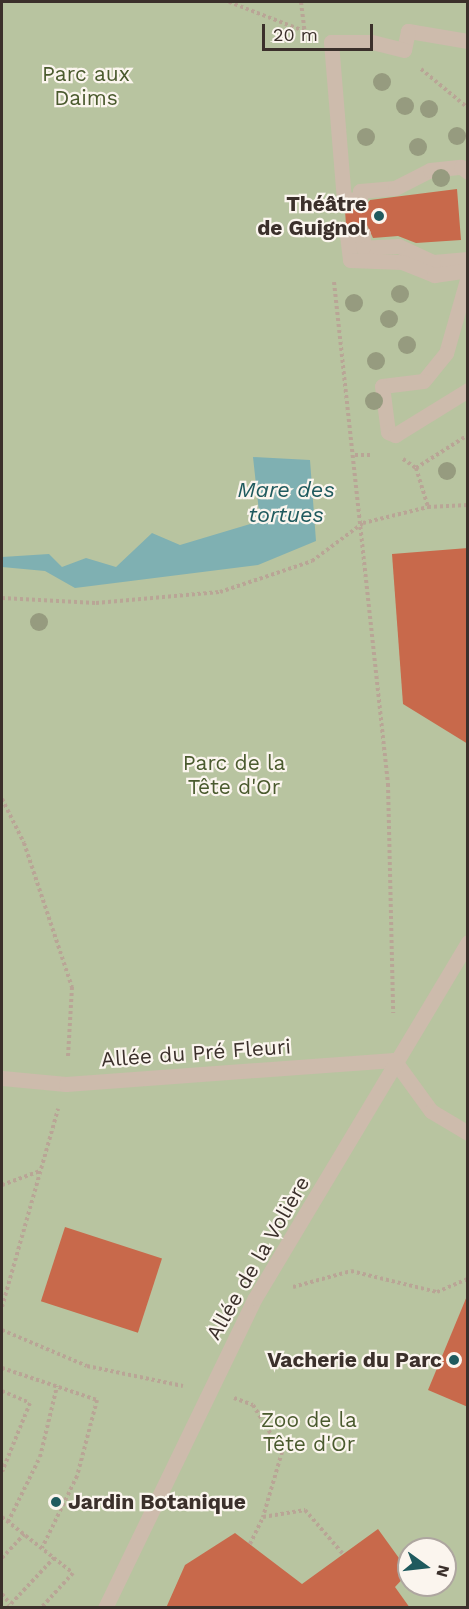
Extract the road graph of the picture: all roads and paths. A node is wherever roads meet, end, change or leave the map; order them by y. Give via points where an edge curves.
1 (229, 2) edge
2 (301, 2) edge
3 (304, 31) junction
4 (468, 41) edge
5 (305, 42) dead end
6 (331, 42) junction
7 (468, 172) edge
8 (326, 217) dead end
9 (328, 227) junction
10 (306, 228) dead end
11 (329, 236) dead end
12 (468, 259) edge
13 (468, 270) edge
14 (468, 276) edge
15 (334, 279) dead end
16 (468, 390) edge
17 (395, 435) junction
18 (468, 435) edge
19 (416, 468) junction
20 (468, 505) edge
21 (428, 507) junction
22 (363, 522) junction
23 (2, 598) edge
24 (2, 799) edge
25 (468, 942) edge
26 (394, 1060) junction
27 (2, 1078) edge
28 (66, 1084) junction
29 (468, 1133) edge
30 (40, 1172) junction
31 (2, 1185) edge
32 (468, 1279) edge
33 (255, 1298) junction
34 (2, 1307) edge
35 (2, 1330) edge
36 (2, 1368) edge
37 (57, 1386) junction
38 (209, 1390) junction
39 (2, 1391) edge
40 (2, 1472) edge
41 (2, 1517) edge
42 (263, 1517) junction
43 (8, 1522) junction
44 (24, 1534) junction
45 (250, 1544) dead end
46 (42, 1548) junction
47 (343, 1554) dead end
48 (2, 1558) edge
49 (54, 1558) junction
50 (2, 1594) edge
51 (8, 1606) edge
52 (41, 1608) edge
53 (105, 1608) edge

1 - 3 path
2 - 3 path
3 - 5 path
3 - 6 path
4 - 6 street via 408,31 404,50 371,42
6 - 7 street via 344,200 360,199 360,191 394,188 430,170 461,166
8 - 9 path
9 - 10 path
9 - 11 path
12 - 13 street via 433,262 398,246 363,248 363,234 346,235 350,260 402,262 434,275
14 - 17 street via 446,353 423,381 382,386 388,432
15 - 22 path
16 - 17 street
17 - 19 path via 398,454
18 - 19 path
19 - 21 path
20 - 21 path
21 - 22 path
22 - 23 path via 312,561 220,592 96,603
22 - 26 path via 388,784
24 - 28 path via 24,843 72,987
25 - 26 street, Allée de la Volière
26 - 28 street, Allée du Pré Fleuri
26 - 29 street via 431,1111
26 - 33 street, Allée de la Volière
27 - 28 street, Allée du Pré Fleuri
28 - 30 path
30 - 31 path
30 - 34 path
32 - 33 path via 437,1292 351,1271
33 - 38 street, Allée de la Volière
35 - 38 path via 87,1366
36 - 37 path
37 - 43 path via 40,1457
37 - 46 path via 97,1400 77,1476
38 - 42 path via 253,1405 282,1452
38 - 53 street, Allée de la Volière
39 - 40 path via 30,1403
41 - 43 path
42 - 45 path
42 - 47 path via 305,1510
43 - 44 path
44 - 46 path
44 - 48 path
46 - 49 path
49 - 51 path
49 - 52 path via 73,1573
50 - 51 path

